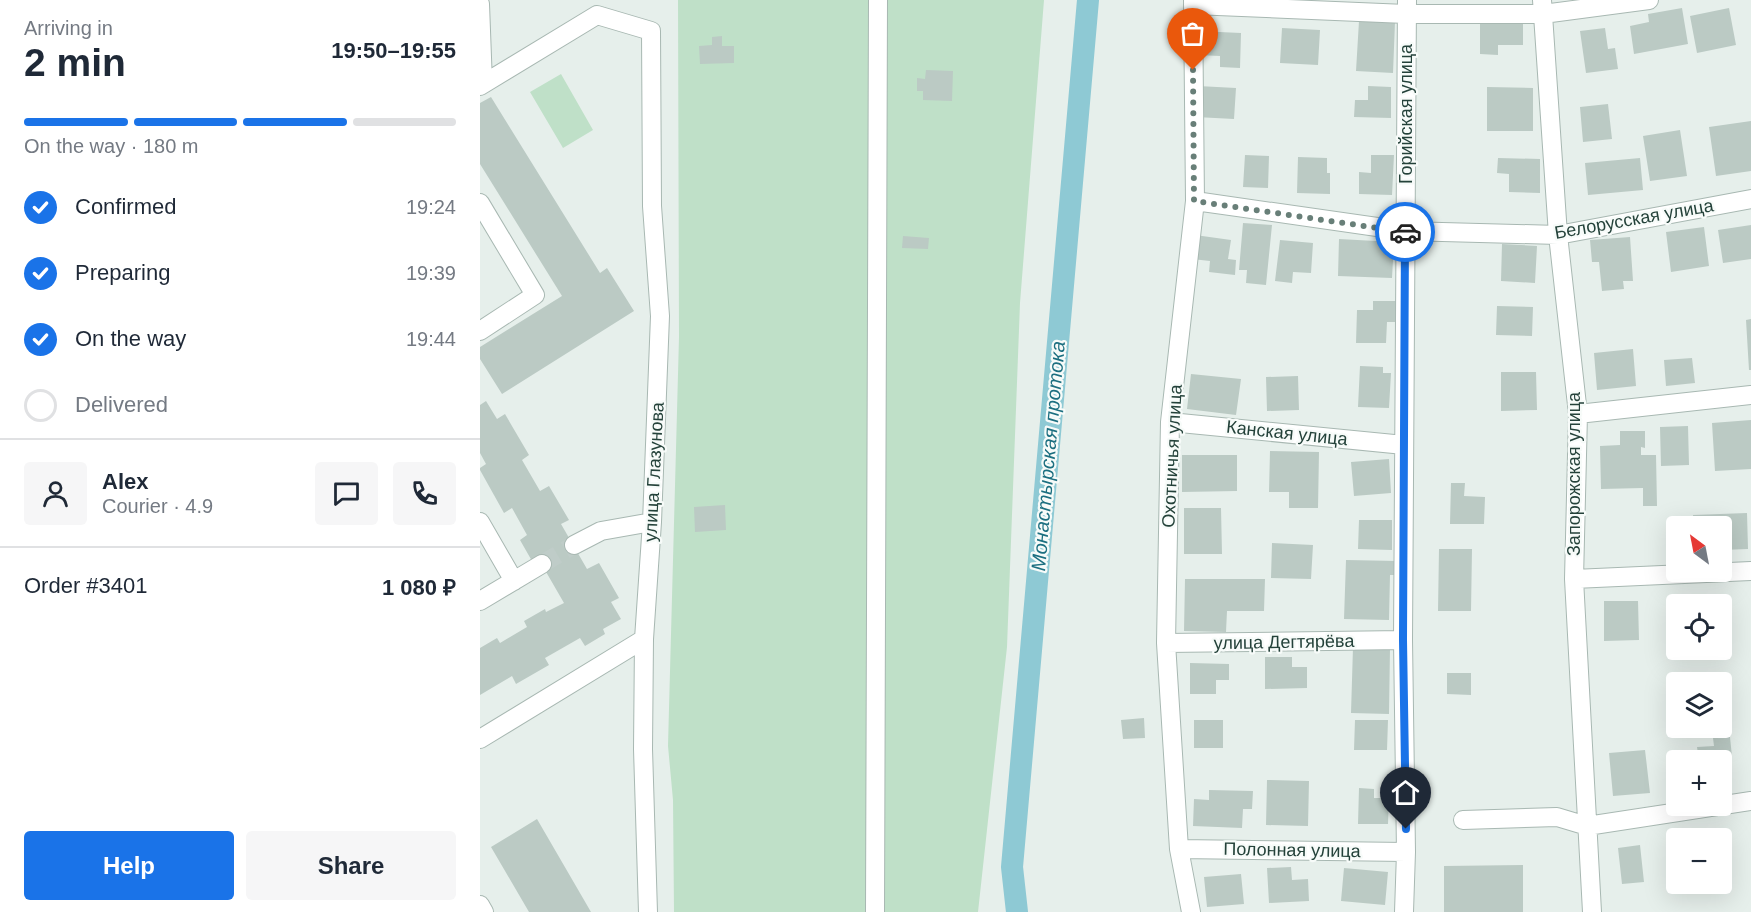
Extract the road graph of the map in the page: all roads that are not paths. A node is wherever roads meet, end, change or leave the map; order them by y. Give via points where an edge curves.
1 (878, 0) edge
2 (1649, 0) edge
3 (1193, 2) edge
4 (480, 4) edge
5 (1406, 7) edge
6 (1543, 7) edge
7 (597, 8) edge
8 (482, 85) edge
9 (1751, 199) edge
10 (1194, 201) junction
11 (480, 203) edge
12 (1406, 231) junction
13 (1558, 235) junction
14 (480, 331) edge
15 (1751, 395) edge
16 (1578, 414) junction
17 (1170, 422) junction
18 (1404, 445) junction
19 (480, 522) edge
20 (652, 522) junction
21 (574, 545) tunnel mouth
22 (542, 564) tunnel mouth
23 (1751, 571) edge
24 (1574, 579) junction
25 (514, 581) junction
26 (480, 601) edge
27 (644, 639) junction
28 (1403, 640) junction
29 (1166, 643) junction
30 (480, 740) edge
31 (1751, 801) edge
32 (1463, 820) dead end
33 (1587, 826) junction
34 (1179, 849) junction
35 (1406, 852) junction
36 (480, 905) edge
37 (484, 912) edge
38 (648, 912) edge
39 (875, 912) edge
40 (1191, 912) edge
41 (1404, 912) edge
42 (1592, 912) edge

1 - 39 street
2 - 6 street
3 - 5 street
3 - 10 street, Охотничья улица
4 - 8 street
5 - 6 street
5 - 12 street, Горийская улица
6 - 13 street, Запорожская улица
7 - 8 street
7 - 20 street, улица Глазунова via 651,32 652,206 660,316
9 - 13 street, Белорусская улица
10 - 12 street, Белорусская улица
10 - 17 street, Охотничья улица
11 - 14 street via 535,295
12 - 13 street, Белорусская улица
12 - 18 street, Горийская улица
13 - 16 street, Запорожская улица
15 - 16 street
16 - 24 street, Запорожская улица
17 - 18 street, Канская улица
17 - 29 street, Охотничья улица
18 - 28 street, Горийская улица
19 - 25 street
20 - 21 street via 601,531
20 - 27 street, улица Глазунова
22 - 25 street
23 - 24 street
24 - 33 street, Запорожская улица
25 - 26 street
27 - 30 street
27 - 38 street, улица Глазунова
28 - 29 street, улица Дегтярёва
28 - 35 street, Горийская улица
29 - 34 street, Охотничья улица
31 - 33 street
32 - 33 street via 1557,817
33 - 42 street, Запорожская улица
34 - 35 street, Полонная улица
34 - 40 street, Охотничья улица
35 - 41 street, Горийская улица
36 - 37 street

